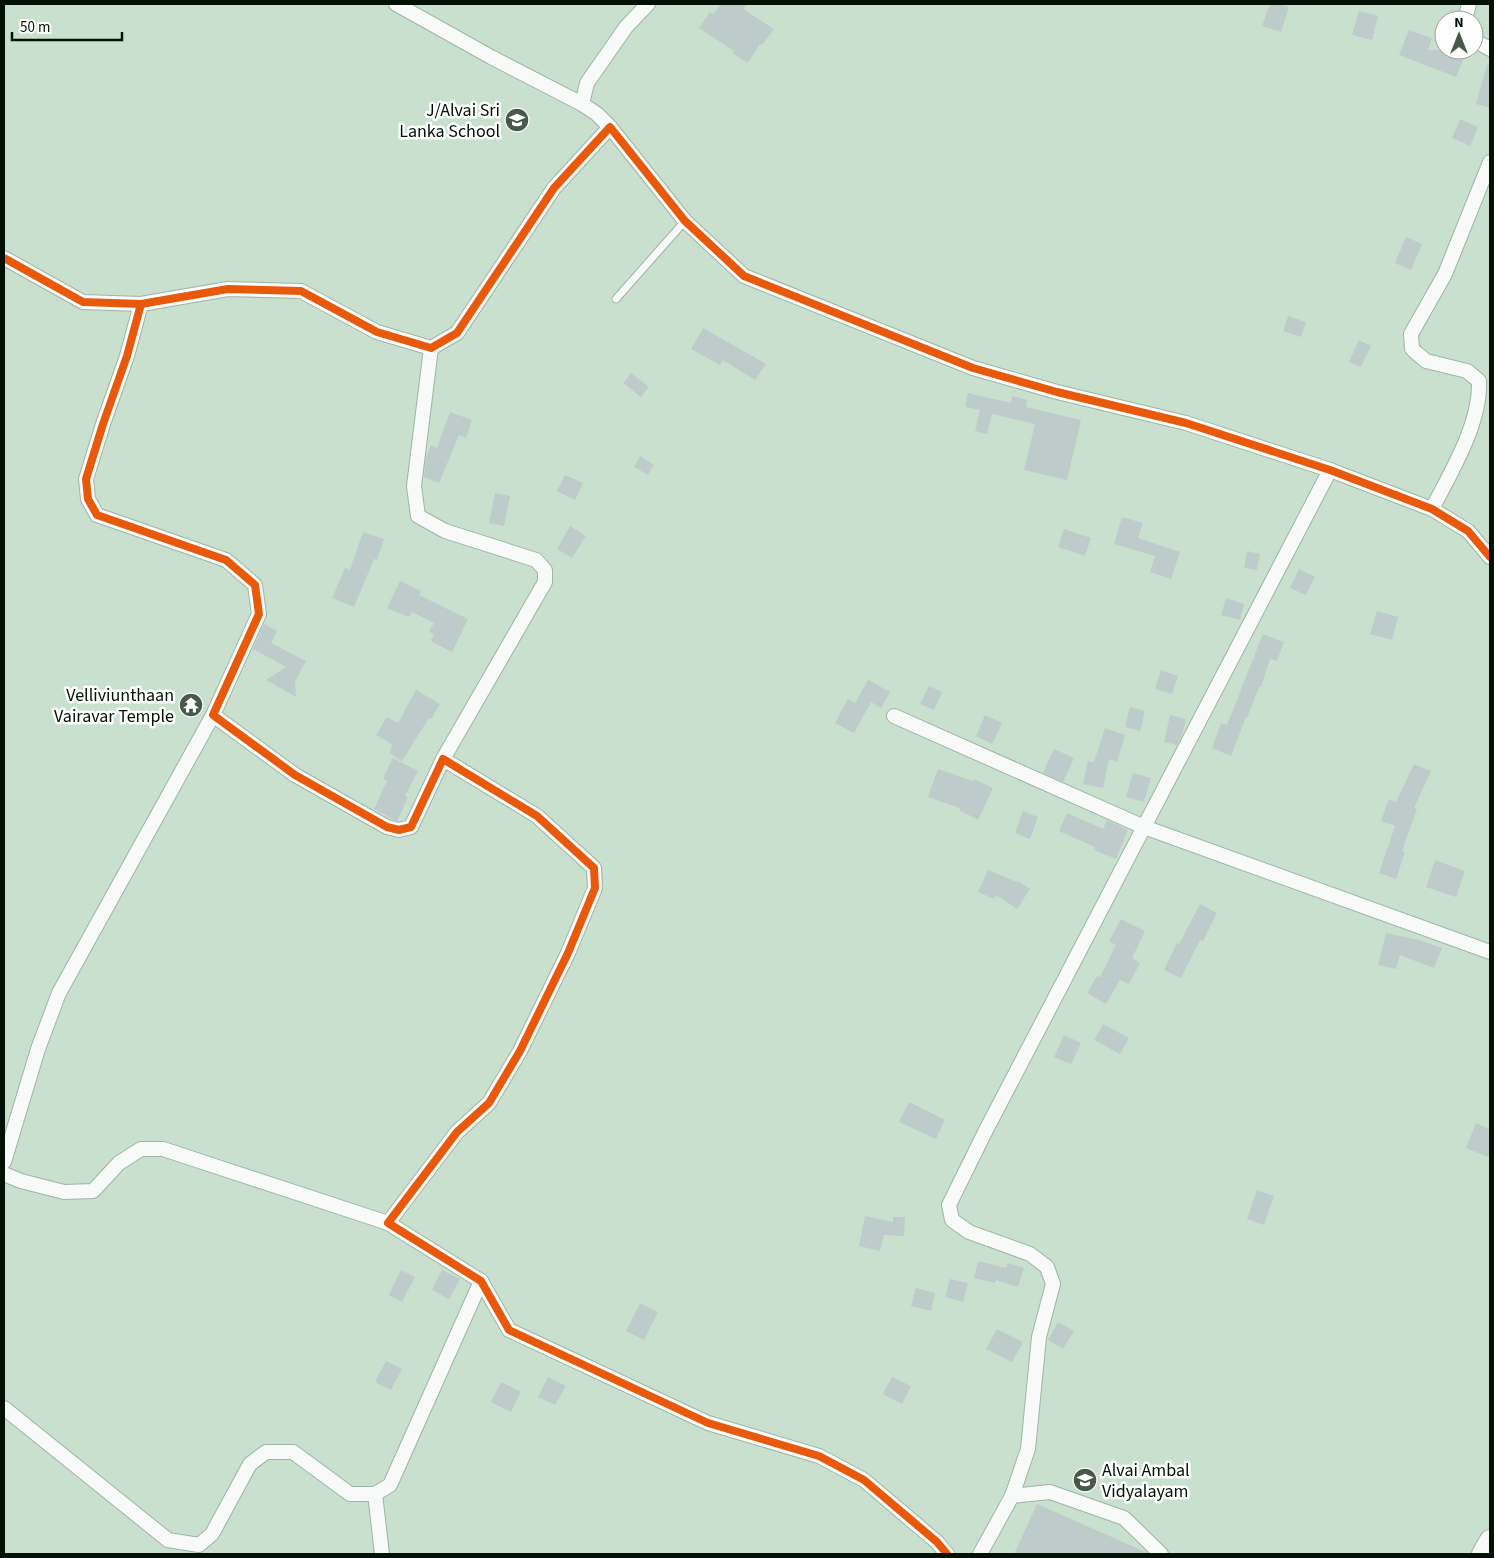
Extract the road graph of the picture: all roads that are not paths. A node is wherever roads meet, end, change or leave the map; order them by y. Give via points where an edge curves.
1 (396, 4) edge
2 (648, 4) edge
3 (582, 104) junction
4 (610, 127) junction
5 (1490, 162) edge
6 (685, 221) junction
7 (4, 258) edge
8 (616, 299) dead end
9 (141, 304) junction
10 (432, 348) junction
11 (1330, 470) junction
12 (1432, 510) junction
13 (1490, 557) edge
14 (212, 715) junction
15 (894, 716) dead end
16 (443, 759) junction
17 (1144, 827) junction
18 (1490, 952) edge
19 (4, 1162) edge
20 (4, 1174) edge
21 (388, 1223) junction
22 (482, 1281) junction
23 (4, 1408) edge
24 (375, 1494) junction
25 (1012, 1496) junction
26 (1490, 1540) edge
27 (382, 1554) edge
28 (947, 1554) edge
29 (980, 1554) edge
30 (1161, 1554) edge
31 (1482, 1554) edge

1 - 3 street
2 - 3 street via 626,27 587,83
3 - 4 street
4 - 6 street
4 - 10 street via 554,188 457,333
5 - 12 street via 1445,274 1411,334 1412,349 1426,361 1467,371 1479,381 1479,394 1466,441
6 - 8 lane
6 - 11 street via 744,276 973,368 1186,423
7 - 9 street via 83,302
9 - 10 street via 228,289 301,291 377,332
9 - 14 street via 86,479 88,498 97,515 226,560 255,586 259,614
10 - 16 street via 414,486 418,516 445,531 536,560 546,570 546,582
11 - 12 street
11 - 17 street
12 - 13 street via 1468,531
14 - 16 street via 295,775 386,827 399,830 411,827
14 - 19 street via 59,993 38,1049
15 - 17 street
16 - 21 street via 537,816 594,868 595,888 525,1042 489,1103 457,1132
17 - 18 street
17 - 25 street via 950,1205 952,1220 969,1232 1030,1254 1047,1267 1053,1284 1039,1337 1028,1449
20 - 21 street via 64,1192 93,1191 118,1163 140,1149 163,1149
21 - 22 street
22 - 24 street via 390,1485
22 - 28 street via 509,1330 708,1423 819,1456 864,1480
23 - 24 street via 168,1540 200,1545 212,1534 250,1464 266,1452 292,1452 350,1494
24 - 27 street
25 - 29 street
25 - 30 street via 1050,1492 1124,1518
26 - 31 street

